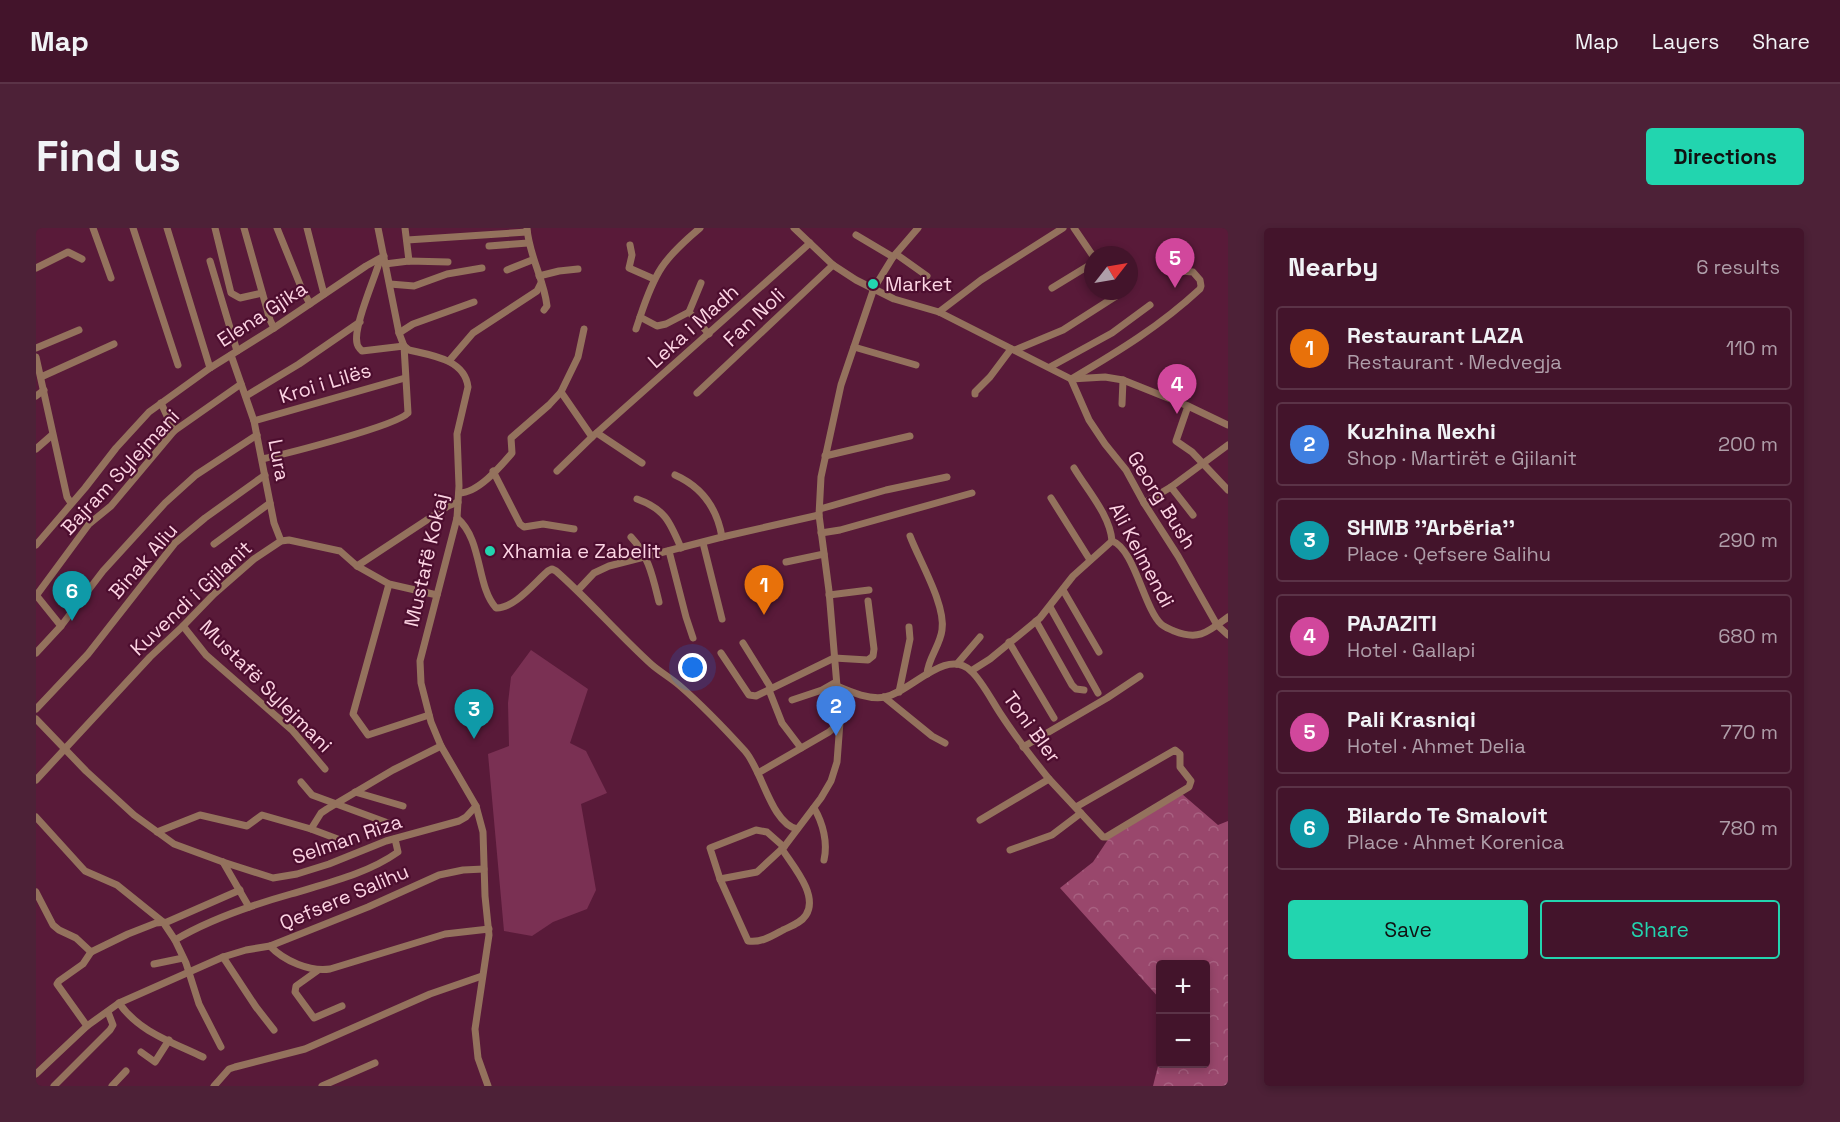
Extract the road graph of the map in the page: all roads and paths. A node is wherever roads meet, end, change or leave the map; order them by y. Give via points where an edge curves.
1 (93, 228) edge
2 (133, 228) edge
3 (168, 228) edge
4 (215, 228) edge
5 (244, 228) edge
6 (277, 228) edge
7 (307, 228) edge
8 (378, 228) edge
9 (405, 228) edge
10 (700, 228) edge
11 (918, 228) edge
12 (1063, 228) edge
13 (1074, 228) edge
14 (799, 229) edge
15 (527, 230) edge
16 (856, 235) dead end
17 (407, 240) junction
18 (528, 243) junction
19 (810, 243) junction
20 (630, 245) dead end
21 (489, 246) dead end
22 (1086, 246) edge
23 (894, 256) junction
24 (82, 259) dead end
25 (384, 260) junction
26 (532, 260) junction
27 (210, 261) dead end
28 (409, 261) junction
29 (448, 261) dead end
30 (833, 265) junction
31 (36, 268) edge
32 (482, 268) dead end
33 (1084, 268) edge
34 (578, 269) dead end
35 (507, 270) dead end
36 (1181, 271) dead end
37 (927, 276) dead end
38 (111, 278) dead end
39 (540, 279) junction
40 (654, 279) junction
41 (702, 283) dead end
42 (390, 284) junction
43 (874, 288) junction
44 (1052, 288) dead end
45 (262, 293) junction
46 (324, 294) junction
47 (1110, 300) edge
48 (474, 302) dead end
49 (310, 304) junction
50 (1150, 305) dead end
51 (544, 310) dead end
52 (689, 312) junction
53 (939, 312) junction
54 (640, 317) junction
55 (360, 322) junction
56 (274, 328) junction
57 (584, 329) dead end
58 (636, 329) dead end
59 (79, 330) dead end
60 (399, 333) junction
61 (709, 334) junction
62 (114, 344) dead end
63 (404, 346) junction
64 (854, 347) junction
65 (36, 348) edge
66 (1013, 349) junction
67 (234, 353) junction
68 (36, 357) edge
69 (449, 361) junction
70 (916, 365) dead end
71 (178, 366) dead end
72 (1050, 367) junction
73 (210, 368) junction
74 (41, 377) junction
75 (405, 378) junction
76 (1071, 379) junction
77 (1123, 380) junction
78 (241, 384) junction
79 (44, 390) junction
80 (561, 392) junction
81 (697, 393) dead end
82 (975, 394) dead end
83 (36, 396) edge
84 (246, 396) junction
85 (161, 403) junction
86 (1122, 404) dead end
87 (1188, 406) junction
88 (254, 421) junction
89 (1228, 424) edge
90 (174, 431) junction
91 (52, 435) junction
92 (257, 435) junction
93 (594, 435) junction
94 (910, 436) dead end
95 (1228, 445) edge
96 (36, 449) edge
97 (825, 456) junction
98 (262, 459) junction
99 (642, 463) dead end
100 (1204, 464) junction
101 (1074, 468) dead end
102 (493, 471) junction
103 (556, 471) dead end
104 (265, 475) junction
105 (675, 475) dead end
106 (947, 477) dead end
107 (1171, 487) junction
108 (1228, 490) edge
109 (459, 493) junction
110 (972, 493) dead end
111 (1051, 498) dead end
112 (637, 499) dead end
113 (458, 502) junction
114 (71, 503) junction
115 (270, 503) junction
116 (1144, 503) junction
117 (819, 512) junction
118 (1192, 515) dead end
119 (457, 518) junction
120 (574, 529) dead end
121 (821, 533) junction
122 (910, 536) dead end
123 (631, 537) dead end
124 (722, 537) junction
125 (281, 541) junction
126 (1112, 541) junction
127 (703, 543) junction
128 (214, 544) dead end
129 (36, 545) edge
130 (681, 548) junction
131 (669, 552) junction
132 (824, 554) junction
133 (646, 558) junction
134 (1090, 560) junction
135 (786, 562) dead end
136 (357, 566) junction
137 (389, 584) junction
138 (578, 590) junction
139 (869, 590) dead end
140 (1063, 590) junction
141 (437, 595) junction
142 (830, 595) junction
143 (36, 596) edge
144 (659, 602) dead end
145 (868, 602) dead end
146 (1050, 607) junction
147 (1228, 617) edge
148 (722, 619) dead end
149 (1036, 621) junction
150 (1217, 625) junction
151 (61, 626) junction
152 (183, 626) junction
153 (909, 627) dead end
154 (1228, 635) edge
155 (981, 637) dead end
156 (693, 638) dead end
157 (1009, 642) junction
158 (743, 643) dead end
159 (36, 652) edge
160 (1099, 652) dead end
161 (722, 653) dead end
162 (834, 658) junction
163 (957, 664) junction
164 (971, 670) junction
165 (927, 674) junction
166 (1140, 676) dead end
167 (837, 684) junction
168 (770, 689) junction
169 (1084, 690) dead end
170 (899, 692) junction
171 (1098, 693) dead end
172 (885, 697) junction
173 (792, 700) dead end
174 (36, 709) edge
175 (429, 714) junction
176 (1054, 718) dead end
177 (36, 719) edge
178 (840, 722) junction
179 (945, 743) dead end
180 (441, 746) junction
181 (1023, 747) junction
182 (801, 748) junction
183 (66, 749) junction
184 (325, 770) dead end
185 (758, 772) junction
186 (1049, 779) junction
187 (36, 780) edge
188 (301, 782) dead end
189 (355, 792) junction
190 (336, 804) junction
191 (403, 806) dead end
192 (476, 806) junction
193 (814, 808) junction
194 (1078, 810) junction
195 (36, 817) edge
196 (980, 820) dead end
197 (388, 823) dead end
198 (311, 829) junction
199 (797, 830) junction
200 (157, 832) junction
201 (395, 839) junction
202 (343, 841) dead end
203 (783, 848) junction
204 (1010, 850) dead end
205 (824, 861) dead end
206 (223, 862) junction
207 (484, 869) junction
208 (720, 879) junction
209 (240, 890) junction
210 (36, 892) edge
211 (249, 907) junction
212 (163, 922) junction
213 (489, 929) junction
214 (175, 940) junction
215 (270, 946) junction
216 (92, 952) junction
217 (223, 957) junction
218 (183, 958) junction
219 (154, 964) dead end
220 (189, 971) junction
221 (317, 971) junction
222 (482, 976) junction
223 (119, 1003) junction
224 (342, 1006) dead end
225 (108, 1012) junction
226 (87, 1026) junction
227 (274, 1030) dead end
228 (169, 1040) junction
229 (221, 1047) dead end
230 (141, 1052) dead end
231 (203, 1057) dead end
232 (375, 1063) dead end
233 (126, 1071) dead end
234 (36, 1074) edge
235 (54, 1086) edge
236 (112, 1086) edge
237 (214, 1086) edge
238 (322, 1086) edge
239 (488, 1086) edge

1 - 38 street
2 - 71 street
3 - 73 street
4 - 45 street via 231,293 240,298
5 - 45 street
6 - 49 street
7 - 46 street
8 - 25 street
9 - 17 street
10 - 40 street via 678,246
11 - 23 street
12 - 53 street via 997,269
13 - 22 street
14 - 19 street
15 - 17 street
15 - 18 street
16 - 23 street
17 - 28 street
18 - 21 street
18 - 26 street
19 - 30 street
19 - 61 street, Leka i Madh
20 - 40 street via 629,268
23 - 37 street
23 - 43 street
24 - 31 street via 68,252
25 - 28 street
25 - 42 street
25 - 46 street, Elena Gjika via 366,266
25 - 55 street via 379,263
26 - 35 street
26 - 39 street
27 - 67 street, Lura
28 - 29 street
30 - 43 street
30 - 81 street, Fan Noli
32 - 42 street via 447,274 414,286
33 - 44 street
34 - 39 street via 559,270
36 - 76 street via 1193,272 1200,280 1200,289 1146,334
39 - 51 street via 547,306
39 - 69 street via 537,291 473,333
40 - 54 street
41 - 52 street
42 - 60 street
43 - 53 street via 894,299
43 - 64 street
45 - 56 street
46 - 49 street, Elena Gjika
47 - 66 street via 1063,330
48 - 60 street
49 - 56 street, Elena Gjika
50 - 72 street via 1104,338
52 - 54 street via 657,326
52 - 61 street
53 - 66 street
54 - 58 street
55 - 63 street via 356,335 362,351
55 - 84 street
56 - 67 street, Elena Gjika
57 - 80 street via 578,357
59 - 65 street
60 - 63 street
61 - 93 street, Leka i Madh
62 - 74 street
63 - 69 street
63 - 75 street
64 - 70 street
64 - 97 street
66 - 72 street
66 - 82 street
67 - 73 street, Elena Gjika
67 - 78 street, Lura
68 - 74 street
69 - 109 street, Mustafë Kokaj via 462,372 468,387 457,434
72 - 76 street
73 - 85 street, Elena Gjika
74 - 79 street
75 - 88 street, Kroi i Lilës
75 - 98 street via 405,416 370,430
76 - 77 street
76 - 116 street, Georg Bush via 1089,420 1126,470
77 - 86 street
77 - 87 street
78 - 84 street, Lura
78 - 90 street, Bajram Sylejmani
79 - 83 street
79 - 91 street
80 - 93 street
80 - 102 street via 511,438 512,453
84 - 88 street, Lura
85 - 90 street
85 - 114 street, Elena Gjika via 140,420
87 - 89 street
87 - 100 street via 1176,441
88 - 92 street, Lura
90 - 143 street, Bajram Sylejmani via 111,506 90,524
91 - 96 street
91 - 114 street
92 - 98 street, Lura
92 - 151 street via 196,475 165,503 103,571
93 - 99 street
93 - 103 street, Leka i Madh
94 - 97 street
95 - 100 street
97 - 117 street
98 - 104 street, Lura
100 - 107 street
100 - 108 street
101 - 126 street, Ali Kelmendi via 1105,518
102 - 109 street via 471,490
102 - 120 street via 524,527 543,524
104 - 115 street, Lura
104 - 174 street, Binak Aliu via 176,543 88,654
105 - 124 street via 706,498
106 - 117 street via 886,490
107 - 116 street
107 - 118 street
109 - 113 street, Mustafë Kokaj
110 - 121 street
111 - 134 street
112 - 130 street via 662,512
113 - 119 street, Mustafë Kokaj
113 - 136 street
114 - 129 street, Elena Gjika
115 - 125 street, Lura
115 - 128 street, Lura
116 - 150 street, Georg Bush
117 - 121 street
117 - 124 street
119 - 138 street via 467,529 496,608 510,605 552,569
119 - 141 street, Mustafë Kokaj
121 - 132 street
122 - 165 street via 942,621
123 - 133 street
124 - 127 street
125 - 136 street, Kuvendi i Gjilanit via 340,550
125 - 152 street, Kuvendi i Gjilanit via 254,558
126 - 134 street
126 - 150 street, Ali Kelmendi via 1127,558 1162,626 1196,637
127 - 130 street
127 - 148 street
130 - 131 street
131 - 133 street
131 - 156 street
132 - 135 street
132 - 142 street
133 - 138 street via 594,573
133 - 144 street
134 - 140 street
136 - 137 street, Kuvendi i Gjilanit
137 - 141 street, Kuvendi i Gjilanit
137 - 175 street via 353,714 368,735
138 - 185 street via 652,665 697,702 745,752
139 - 142 street
140 - 146 street
140 - 160 street
141 - 175 street, Mustafë Kokaj via 420,661
142 - 162 street
143 - 151 street
145 - 162 street via 873,656 868,660
146 - 149 street
146 - 171 street
147 - 150 street, Ali Kelmendi
149 - 157 street
149 - 169 street via 1072,685
150 - 154 street, Georg Bush
151 - 159 street
152 - 183 street, Kuvendi i Gjilanit via 136,671
152 - 184 street, Mustafë Sylejmani via 206,655 292,730
153 - 170 street
155 - 163 street
157 - 164 street
157 - 176 street
158 - 168 street
161 - 168 street via 749,694 756,696
162 - 167 street
162 - 168 street
163 - 164 street
163 - 165 street via 943,665
164 - 181 street, Toni Bler
165 - 170 street
166 - 181 street
167 - 172 street via 855,694
167 - 173 street
167 - 178 street
168 - 182 street via 782,723
170 - 172 street
172 - 179 street
175 - 180 street, Mustafë Kokaj
177 - 183 street, Selman Riza
178 - 182 street
178 - 193 street via 837,762 831,781
180 - 189 street
180 - 192 street
181 - 186 street, Toni Bler
182 - 185 street
183 - 187 street, Kuvendi i Gjilanit
183 - 200 street, Selman Riza via 94,779
185 - 199 street via 771,802 791,828
186 - 194 street
186 - 196 street, Toni Bler
188 - 190 street via 312,795
189 - 190 street
189 - 191 street
190 - 197 street
190 - 198 street via 321,813
192 - 201 street, Selman Riza via 459,821
192 - 207 street via 483,832
193 - 199 street
193 - 205 street via 822,828
194 - 194 street via 1175,750 1180,754 1179,765 1191,781 1190,787 1108,836 1104,837
194 - 204 street via 1052,835
195 - 212 street via 85,871 117,885
198 - 200 street via 262,815 247,826 200,815
198 - 202 street
199 - 203 street
200 - 206 street, Selman Riza via 174,844
201 - 206 street, Selman Riza via 280,878
201 - 211 street via 398,852 372,866
203 - 208 street via 754,873
203 - 208 street via 762,830 712,846 709,851
203 - 208 street via 808,894 809,908 799,922 768,938 748,941
206 - 209 street
207 - 213 street
207 - 215 street, Qefsere Salihu via 439,875
209 - 211 street
209 - 212 street
210 - 216 street via 53,925
211 - 214 street
212 - 214 street
212 - 216 street
213 - 221 street via 445,934
213 - 222 street
214 - 218 street
215 - 217 street
215 - 221 street, Qefsere Salihu via 288,959
216 - 226 street via 57,984
217 - 220 street
217 - 227 street
218 - 219 street
218 - 220 street
220 - 223 street
220 - 229 street via 199,1004
221 - 224 street via 296,986 295,992 314,1018
222 - 237 street via 430,994 305,1049 229,1069
222 - 239 street via 475,1029 478,1058
223 - 225 street
223 - 228 street via 139,1025
225 - 226 street
225 - 235 street via 110,1030
226 - 234 street
228 - 230 street via 155,1062
228 - 231 street
232 - 238 street
233 - 236 street

